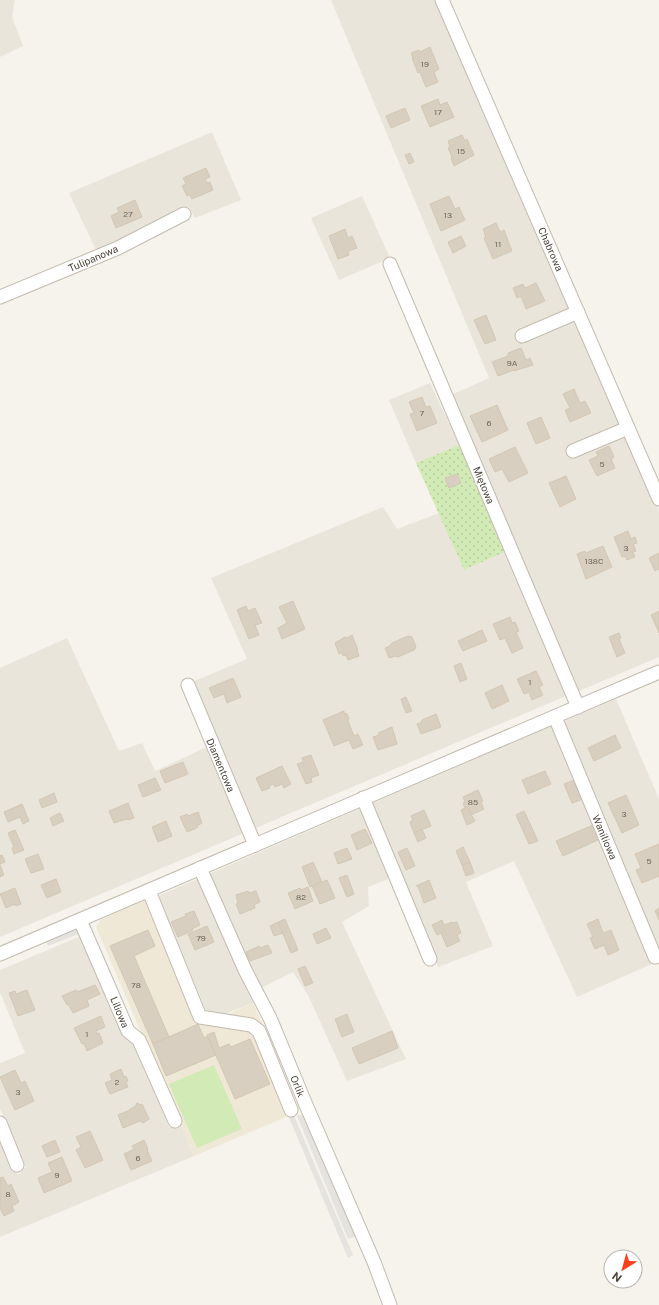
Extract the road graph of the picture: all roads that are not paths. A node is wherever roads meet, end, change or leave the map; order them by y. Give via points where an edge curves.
1 (442, 0) edge
2 (184, 214) dead end
3 (390, 264) dead end
4 (0, 297) edge
5 (578, 312) junction
6 (522, 336) dead end
7 (628, 428) junction
8 (573, 451) dead end
9 (659, 498) edge
10 (659, 672) edge
11 (188, 685) dead end
12 (578, 706) junction
13 (555, 717) junction
14 (363, 798) junction
15 (255, 845) junction
16 (200, 868) junction
17 (148, 890) junction
18 (80, 920) junction
19 (0, 954) edge
20 (655, 957) dead end
21 (430, 959) dead end
22 (292, 1110) dead end
23 (175, 1121) dead end
24 (0, 1123) edge
25 (17, 1165) dead end
26 (390, 1305) edge

1 - 5 street, Chabrowa
2 - 4 street, Tulipanowa via 118,248
3 - 12 street, Miętowa
5 - 6 street
5 - 7 street, Chabrowa
7 - 8 street
7 - 9 street, Chabrowa
10 - 12 street
11 - 15 street, Diamentowa
12 - 13 street
13 - 14 street
13 - 20 street, Waniliowa
14 - 15 street
14 - 21 street
15 - 16 street
16 - 17 street
16 - 26 street, Orlik via 245,970 270,1018
17 - 18 street
17 - 22 street via 200,1017 250,1026 259,1031
18 - 19 street
18 - 23 street, Liliowa via 128,1031 139,1040
24 - 25 street

